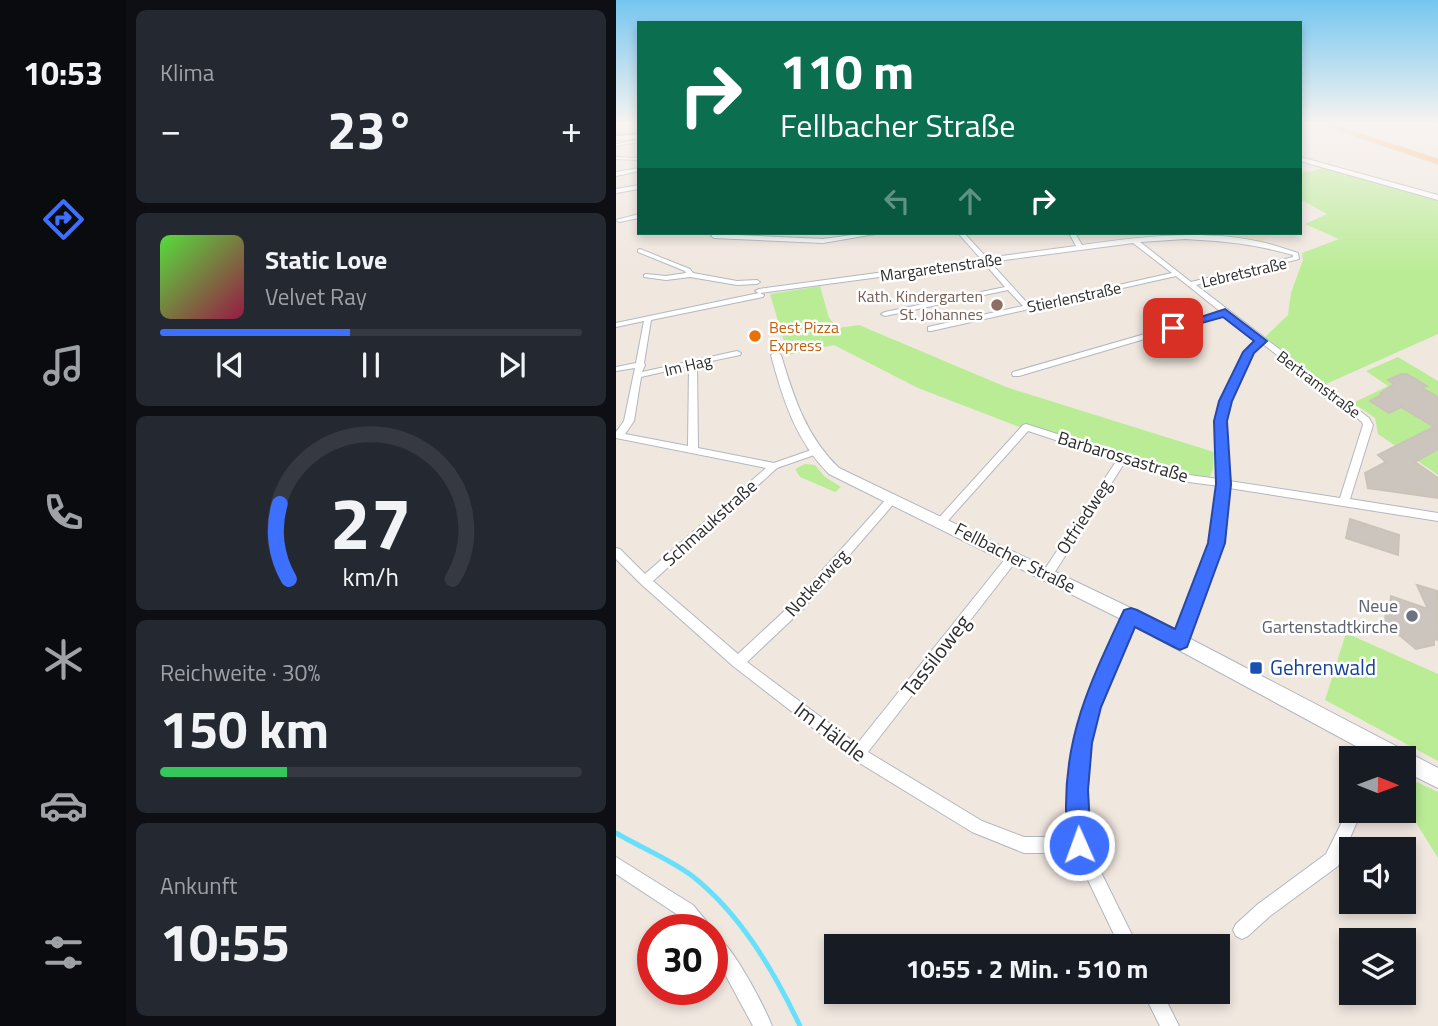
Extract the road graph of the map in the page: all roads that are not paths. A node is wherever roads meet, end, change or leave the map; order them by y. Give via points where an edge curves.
1 (1349, 173) edge
2 (637, 187) edge
3 (616, 191) edge
4 (1438, 198) edge
5 (637, 216) edge
6 (619, 220) dead end
7 (864, 235) edge
8 (963, 235) edge
9 (1073, 235) edge
10 (714, 236) dead end
11 (1136, 242) junction
12 (1080, 248) junction
13 (640, 251) dead end
14 (1297, 258) joint
15 (987, 261) junction
16 (690, 275) junction
17 (1177, 275) junction
18 (646, 276) dead end
19 (757, 282) dead end
20 (1190, 284) junction
21 (1010, 288) junction
22 (1027, 307) junction
23 (1225, 313) junction
24 (885, 314) dead end
25 (648, 318) junction
26 (616, 325) edge
27 (931, 329) dead end
28 (1261, 341) junction
29 (737, 353) dead end
30 (776, 355) dead end
31 (693, 364) junction
32 (616, 369) edge
33 (640, 370) junction
34 (1016, 374) dead end
35 (618, 435) edge
36 (693, 449) junction
37 (814, 452) junction
38 (1122, 459) junction
39 (774, 466) junction
40 (1224, 484) junction
41 (892, 500) junction
42 (1344, 503) junction
43 (1438, 517) edge
44 (941, 521) junction
45 (616, 552) edge
46 (1013, 557) junction
47 (1047, 575) junction
48 (645, 581) junction
49 (1131, 616) junction
50 (1180, 641) junction
51 (738, 662) junction
52 (1362, 746) edge
53 (858, 754) junction
54 (1416, 767) edge
55 (1438, 778) edge
56 (1349, 823) edge
57 (1079, 845) junction
58 (616, 865) edge
59 (690, 914) edge
60 (1242, 930) dead end
61 (1123, 934) edge
62 (728, 962) edge
63 (1157, 1004) edge
64 (1167, 1025) edge
65 (763, 1026) edge

1 - 4 main road
2 - 3 street
5 - 6 street
7 - 10 street via 822,241
8 - 15 street
9 - 12 street
11 - 12 street, Margaretenstraße
11 - 14 street, Margaretenstraße via 1179,238 1240,241 1287,250
11 - 17 street, Bertramstraße
12 - 15 street, Margaretenstraße
13 - 16 street via 679,264
14 - 20 street, Lebretstraße
15 - 21 street
15 - 25 street, Margaretenstraße via 760,293
16 - 18 street
16 - 19 street
17 - 20 street, Bertramstraße
17 - 22 street, Stierlenstraße
20 - 23 street, Bertramstraße
21 - 22 street
21 - 24 street
22 - 27 street, Stierlenstraße
23 - 28 street, Bertramstraße
23 - 34 street
25 - 26 street, Margaretenstraße
25 - 33 street
28 - 40 street via 1249,352 1223,411
28 - 42 street, Bertramstraße via 1361,414 1368,425
29 - 31 street, Im Hag
30 - 37 street via 790,409
31 - 33 street, Im Hag
31 - 36 street
32 - 33 street, Im Hag
33 - 35 street via 629,421
35 - 36 street
36 - 39 street
37 - 39 street
37 - 41 street, Fellbacher Straße via 834,471
38 - 40 street, Barbarossastraße via 1159,472
38 - 44 street, Barbarossastraße via 1026,428
38 - 47 street, Otfriedweg
39 - 48 street, Schmaukstraße
40 - 42 street, Barbarossastraße
40 - 50 street via 1216,543
41 - 44 street, Fellbacher Straße
41 - 51 street, Notkerweg via 798,606
42 - 43 street, Barbarossastraße
44 - 46 street, Fellbacher Straße
45 - 48 street, Im Häldle
46 - 47 street, Fellbacher Straße
46 - 53 street, Tassiloweg
47 - 49 street, Fellbacher Straße
48 - 51 street, Im Häldle
49 - 50 street, Fellbacher Straße
49 - 57 street via 1090,707 1081,743
50 - 52 street, Fellbacher Straße
51 - 53 street, Im Häldle
53 - 57 street, Im Häldle via 977,827 1024,845
54 - 55 street
56 - 60 street via 1332,860
57 - 61 street
58 - 59 street
62 - 65 street
63 - 64 street

